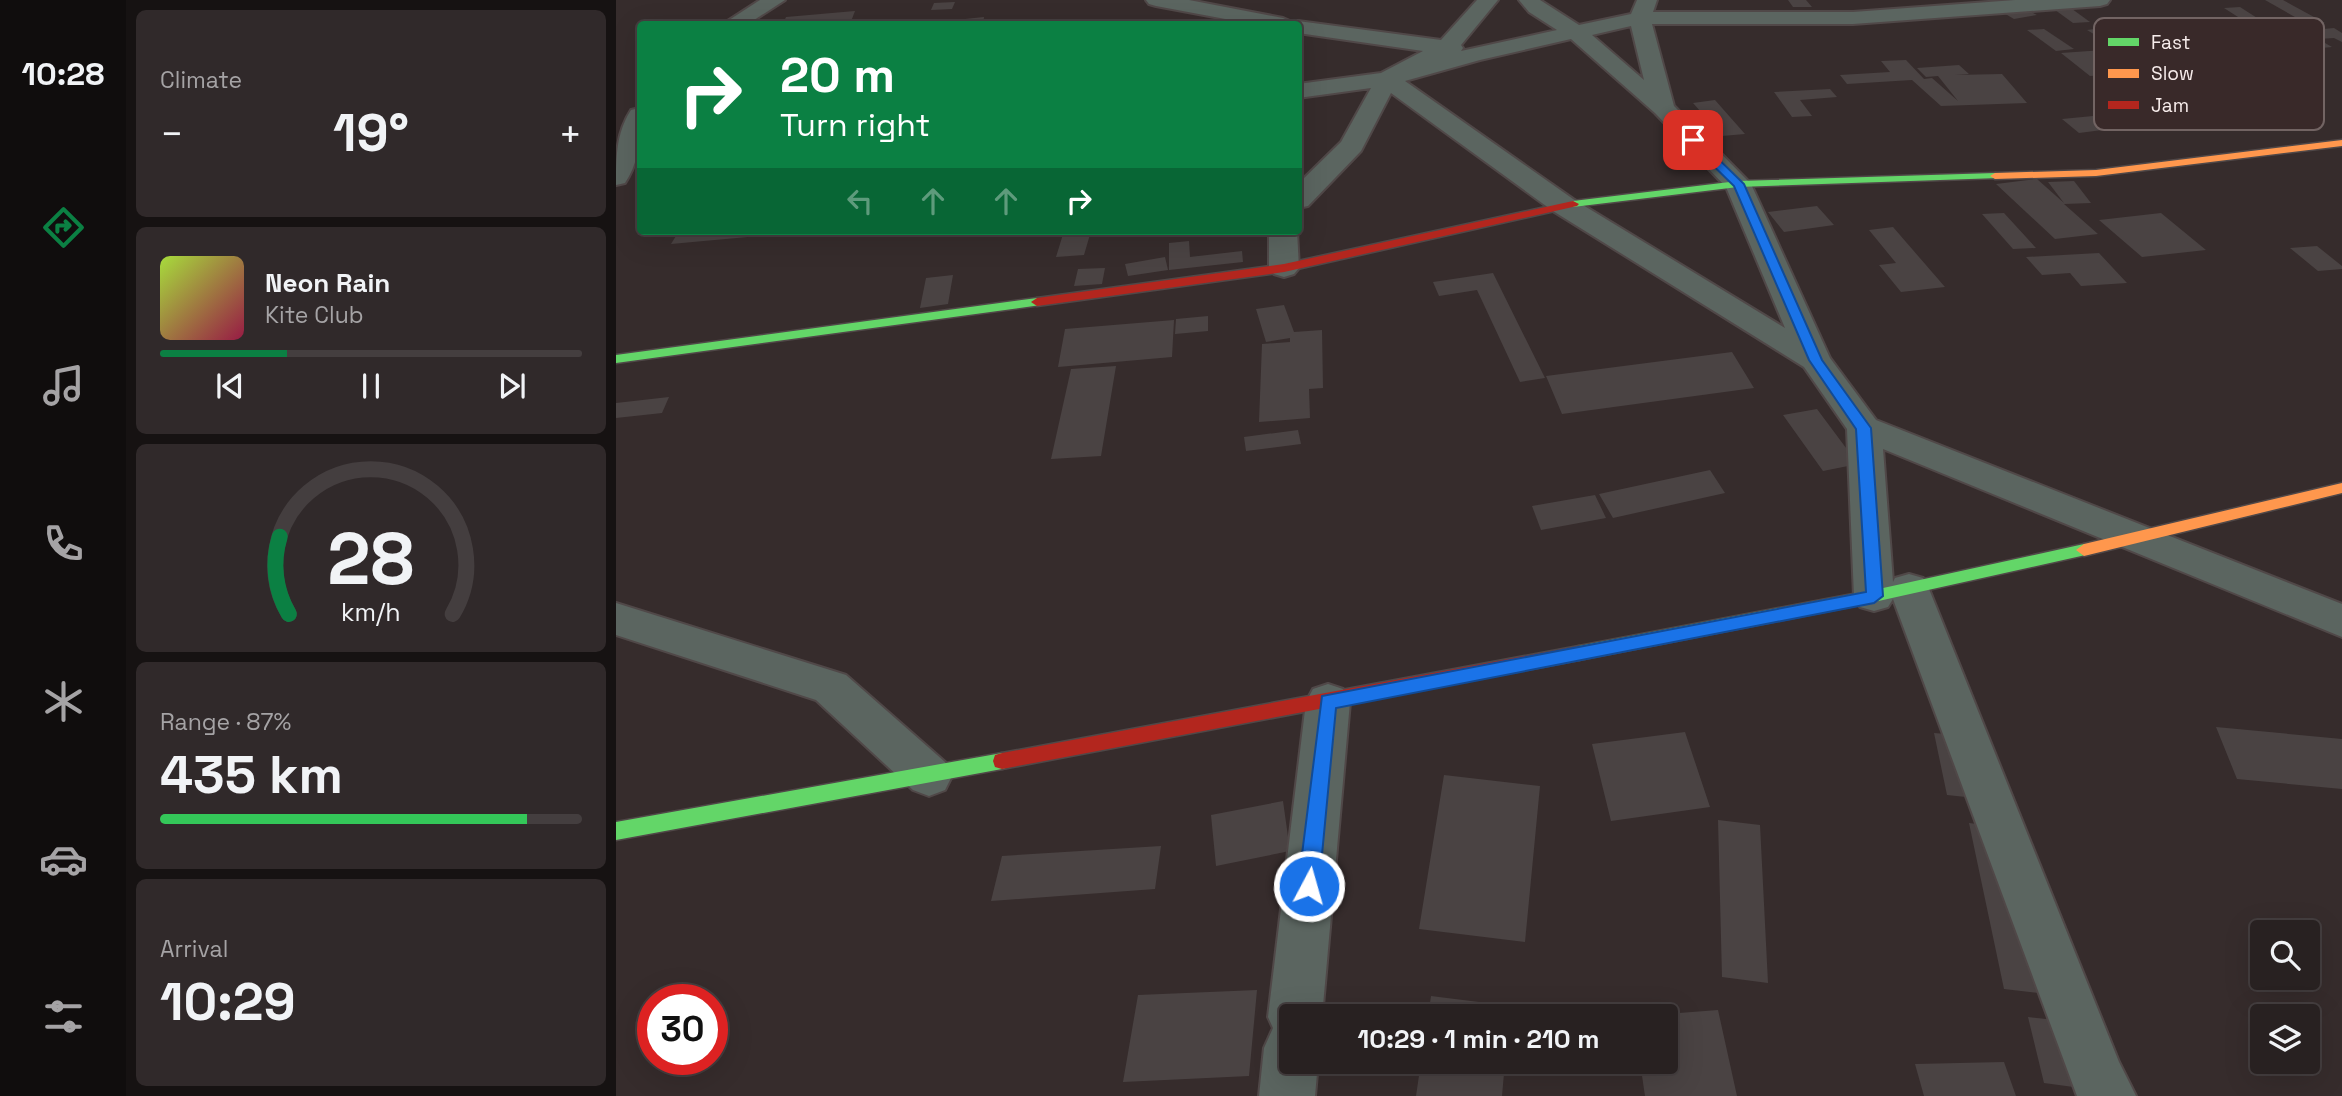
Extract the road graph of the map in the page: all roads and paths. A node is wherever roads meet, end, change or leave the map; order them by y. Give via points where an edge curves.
1 (775, 0) edge
2 (1156, 0) edge
3 (1488, 0) edge
4 (1529, 0) edge
5 (2099, 0) edge
6 (1644, 9) edge
7 (739, 21) edge
8 (1267, 21) edge
9 (1302, 28) edge
10 (1577, 33) junction
11 (1448, 46) junction
12 (1475, 54) junction
13 (1387, 79) junction
14 (1302, 90) edge
15 (1663, 108) junction
16 (637, 123) edge
17 (2342, 143) edge
18 (637, 172) edge
19 (616, 176) edge
20 (1738, 184) junction
21 (1302, 196) edge
22 (1563, 205) junction
23 (1283, 235) edge
24 (1284, 268) junction
25 (616, 359) edge
26 (1815, 360) junction
27 (1864, 428) junction
28 (2342, 488) edge
29 (2137, 536) junction
30 (1892, 593) junction
31 (616, 619) edge
32 (2342, 621) edge
33 (1328, 702) junction
34 (929, 776) junction
35 (616, 831) edge
36 (1296, 1004) edge
37 (1289, 1074) edge
38 (1286, 1096) edge
39 (2108, 1096) edge

1 - 7 street
2 - 8 street
3 - 11 street
4 - 10 street
5 - 6 street via 1853,18
6 - 10 street
6 - 15 street
9 - 11 street
10 - 12 street
10 - 15 street
11 - 12 street
11 - 13 street
12 - 13 street
13 - 14 street
13 - 21 street via 1352,146
13 - 22 street
15 - 20 street
16 - 19 street
17 - 20 street via 2096,173
18 - 19 street
20 - 22 street
20 - 26 street
22 - 24 street
22 - 26 street
23 - 24 street
24 - 25 street
26 - 27 street
27 - 29 street
27 - 30 street
28 - 29 street
29 - 30 street
29 - 32 street
30 - 33 street
30 - 39 street
31 - 34 street via 831,687
33 - 34 street
33 - 36 street
34 - 35 street
37 - 38 street

